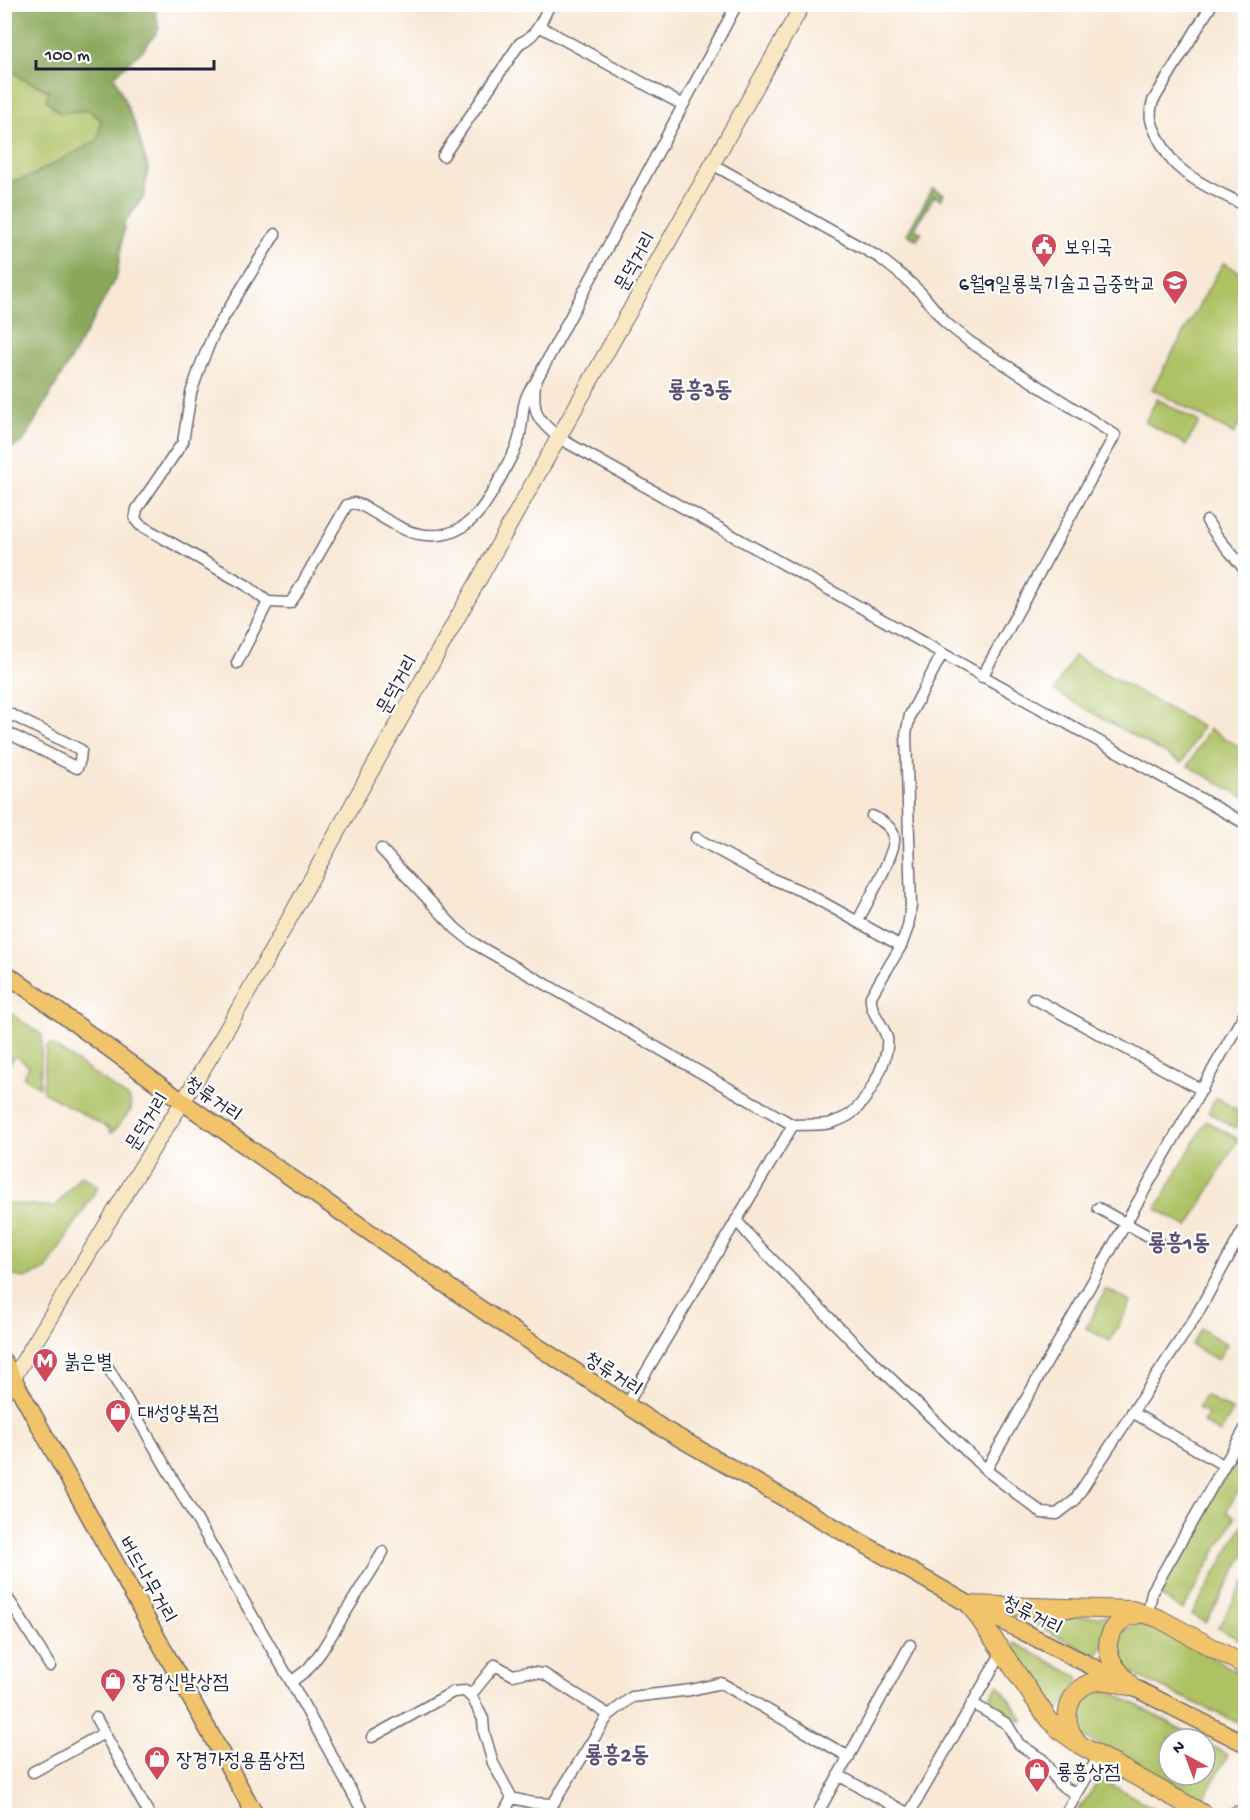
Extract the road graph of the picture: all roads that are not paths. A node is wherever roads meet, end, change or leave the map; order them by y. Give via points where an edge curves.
1 (550, 4) edge
2 (737, 4) edge
3 (803, 4) edge
4 (1212, 4) edge
5 (539, 26) junction
6 (683, 105) junction
7 (443, 156) dead end
8 (712, 164) junction
9 (1245, 206) edge
10 (275, 234) dead end
11 (535, 383) junction
12 (559, 438) junction
13 (1208, 521) dead end
14 (1245, 571) edge
15 (268, 602) junction
16 (942, 654) junction
17 (237, 663) dead end
18 (982, 677) junction
19 (4, 711) edge
20 (4, 731) edge
21 (872, 816) dead end
22 (1245, 824) edge
23 (696, 838) dead end
24 (381, 849) dead end
25 (858, 921) junction
26 (901, 946) junction
27 (4, 972) edge
28 (1033, 998) dead end
29 (1245, 1011) edge
30 (1202, 1090) junction
31 (183, 1102) junction
32 (793, 1125) junction
33 (1098, 1208) dead end
34 (736, 1220) junction
35 (1126, 1224) junction
36 (1245, 1226) edge
37 (1159, 1242) dead end
38 (4, 1362) edge
39 (109, 1370) dead end
40 (13, 1378) junction
41 (4, 1394) edge
42 (626, 1406) junction
43 (1132, 1412) junction
44 (1245, 1427) edge
45 (1223, 1464) junction
46 (986, 1470) junction
47 (383, 1552) dead end
48 (4, 1603) edge
49 (970, 1605) junction
50 (1148, 1614) junction
51 (910, 1646) dead end
52 (1002, 1652) junction
53 (50, 1666) dead end
54 (1245, 1666) edge
55 (291, 1682) junction
56 (1132, 1687) junction
57 (470, 1696) junction
58 (972, 1703) junction
59 (609, 1715) junction
60 (96, 1718) dead end
61 (104, 1733) junction
62 (372, 1737) dead end
63 (1242, 1742) dead end
64 (1080, 1745) junction
65 (1099, 1756) junction
66 (849, 1757) junction
67 (33, 1772) dead end
68 (838, 1775) junction
69 (1076, 1794) junction
70 (513, 1798) junction
71 (1245, 1812) edge
72 (150, 1815) edge
73 (256, 1815) edge
74 (365, 1815) edge
75 (502, 1815) edge
76 (816, 1815) edge
77 (1064, 1815) edge
78 (1207, 1815) edge
79 (1235, 1815) edge

1 - 5 street
2 - 6 street
3 - 8 main road, 문덕거리
4 - 9 street via 1153,101 1150,118 1152,128 1178,166
5 - 6 street
5 - 7 street via 529,39 520,43
6 - 11 street
8 - 12 main road, 문덕거리
8 - 18 street via 880,258 970,342 1115,435
10 - 15 street via 214,333 191,393 183,442 137,509 135,519
11 - 12 street via 534,408 542,423
11 - 15 street via 523,403 518,443 475,518 454,532 431,536 416,534 361,505 347,505 290,603
12 - 16 street
12 - 31 main road, 문덕거리
13 - 14 street
15 - 17 street
16 - 18 street
16 - 26 street via 910,715 906,734 911,906
18 - 22 street
19 - 20 street via 81,750 77,768
21 - 25 street via 891,829 895,837
23 - 25 street
24 - 32 street via 456,929 476,944
25 - 26 street
26 - 32 street via 871,996 872,1010 884,1027 887,1042 884,1064 864,1100 851,1113 831,1123
27 - 31 main road, 청류거리
28 - 30 street
29 - 30 street
30 - 35 street
31 - 40 main road, 문덕거리
31 - 42 main road, 청류거리
32 - 34 street
33 - 35 street
34 - 42 street
34 - 46 street via 858,1347
35 - 37 street
35 - 46 street
36 - 43 street via 1196,1316
38 - 40 main road, 버드나무거리
39 - 55 street
40 - 41 main road, 문덕거리
40 - 73 main road, 버드나무거리
42 - 49 main road, 청류거리
43 - 45 street
43 - 46 street via 1074,1501 1057,1514 1042,1513
44 - 45 street
45 - 50 street via 1152,1592
47 - 55 street via 321,1652
48 - 53 street via 9,1600
49 - 50 highway via 1118,1609
49 - 52 highway
49 - 56 main road, 청류거리
50 - 54 highway
50 - 56 highway via 1138,1613 1119,1621 1109,1639 1111,1659
51 - 66 street
52 - 58 street
52 - 64 highway via 1049,1720
55 - 74 street
56 - 63 main road, 청류거리
56 - 64 highway via 1098,1681 1078,1691 1067,1712 1067,1724
57 - 59 street via 495,1665 513,1675 527,1671 544,1674
57 - 62 street via 465,1691 453,1692
57 - 70 street via 483,1719 493,1763
58 - 68 street via 909,1814
58 - 69 street via 1007,1724 1019,1744 1043,1760 1059,1784
59 - 66 street via 632,1697 721,1683
59 - 70 street via 552,1804
60 - 61 street
61 - 67 street
61 - 72 street
64 - 65 highway
65 - 69 street
65 - 78 highway
66 - 68 street
68 - 76 street
69 - 77 street
70 - 75 street
71 - 79 highway

